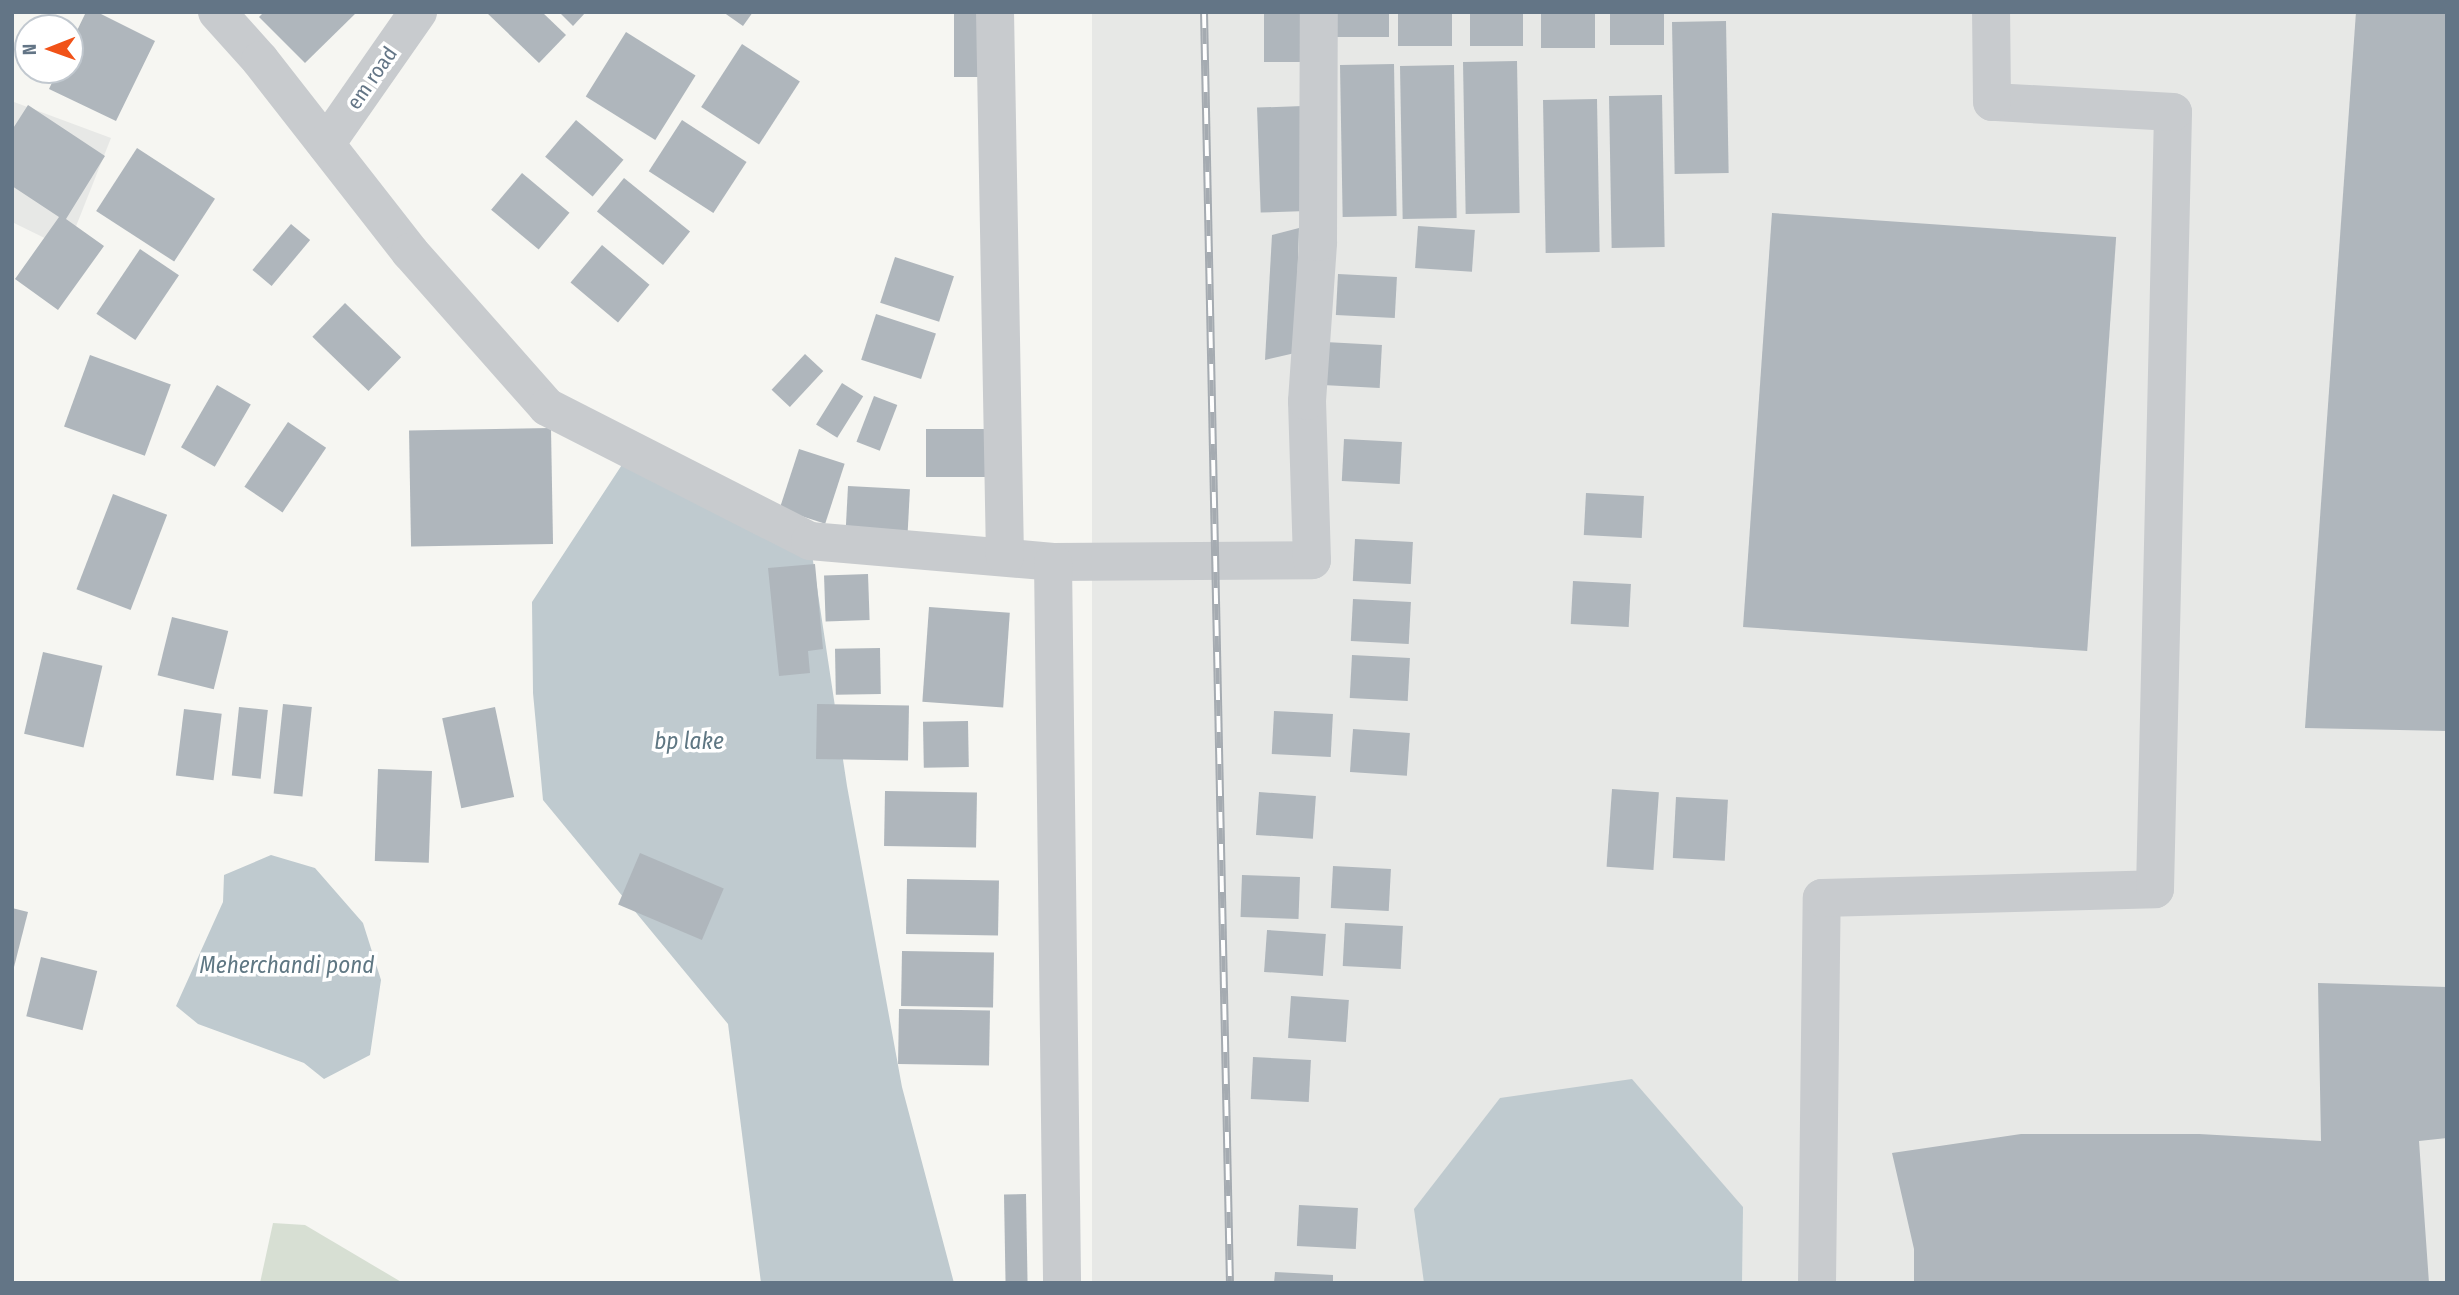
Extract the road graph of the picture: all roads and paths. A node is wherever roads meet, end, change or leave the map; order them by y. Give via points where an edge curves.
1 (217, 12) edge
2 (418, 12) edge
3 (995, 12) edge
4 (1319, 12) edge
5 (1991, 12) edge
6 (326, 144) junction
7 (1004, 557) junction
8 (1053, 562) junction
9 (1062, 1283) edge
10 (1817, 1283) edge

1 - 6 street
2 - 6 street, em road
3 - 7 street
4 - 8 street via 1318,242 1307,401 1312,560
5 - 10 street via 1992,102 2173,112 2154,888 1822,898
6 - 7 street via 410,251 547,407 810,541
7 - 8 street
8 - 9 street

